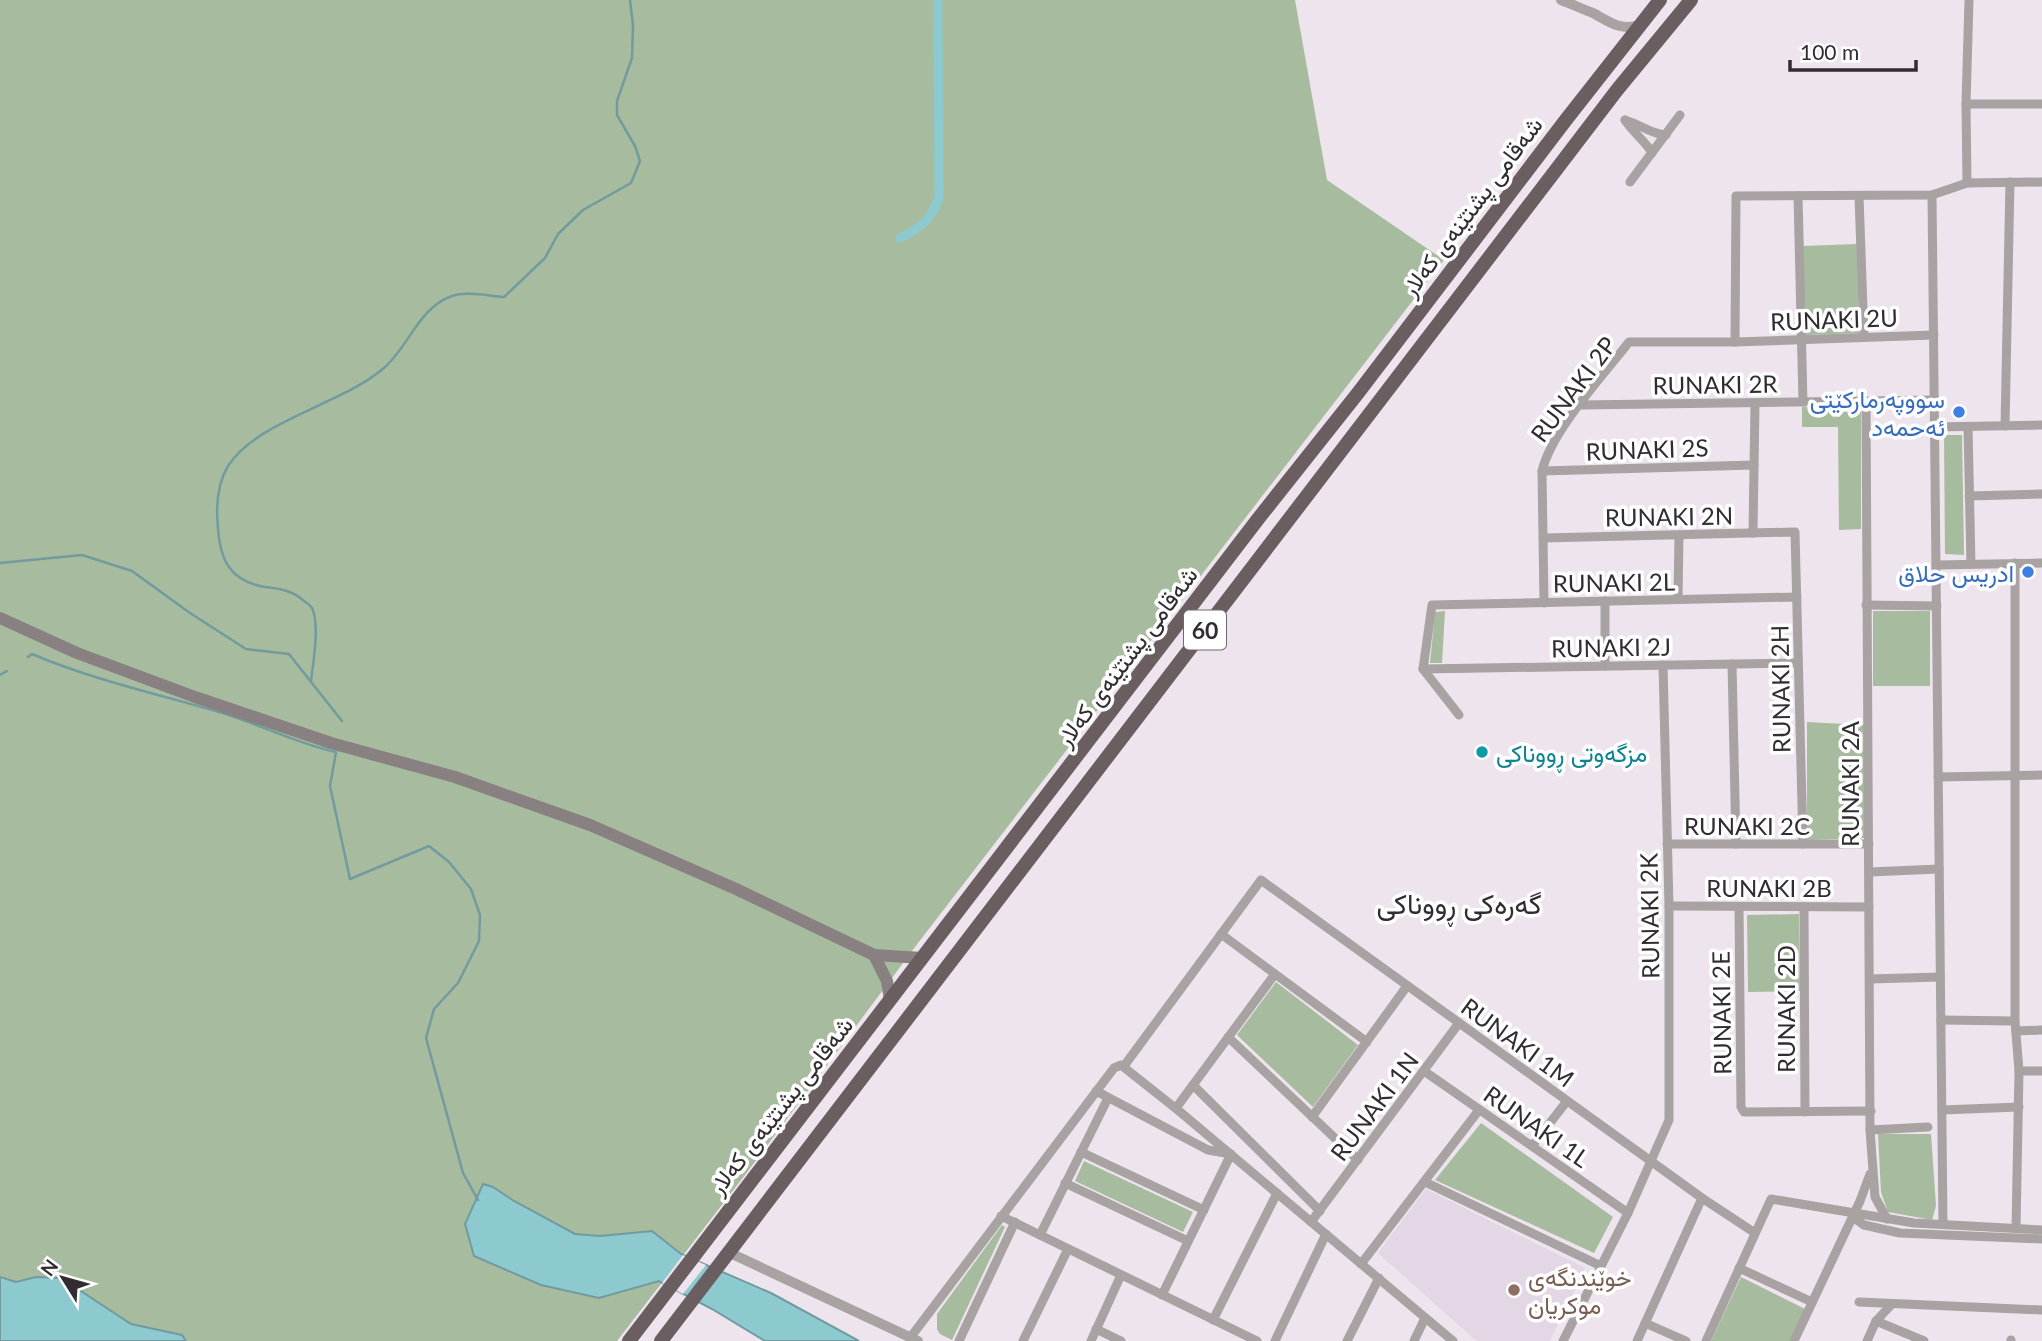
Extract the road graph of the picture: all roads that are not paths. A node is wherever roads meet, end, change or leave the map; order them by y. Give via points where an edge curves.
1 (1561, 0) edge
2 (1660, 0) edge
3 (1969, 0) edge
4 (1689, 1) edge
5 (1610, 24) junction
6 (1640, 25) junction
7 (1620, 52) junction
8 (1966, 104) junction
9 (2042, 104) edge
10 (1680, 116) dead end
11 (1666, 135) junction
12 (1652, 153) junction
13 (1630, 182) dead end
14 (2010, 182) junction
15 (2042, 182) edge
16 (1967, 183) junction
17 (1932, 195) junction
18 (1798, 196) junction
19 (1858, 196) junction
20 (1934, 335) junction
21 (1864, 337) junction
22 (1801, 340) junction
23 (1735, 342) junction
24 (1935, 400) junction
25 (1866, 401) junction
26 (1802, 402) junction
27 (1755, 404) junction
28 (1580, 405) junction
29 (2042, 425) edge
30 (1968, 426) junction
31 (2005, 426) junction
32 (1935, 427) junction
33 (1754, 465) junction
34 (1542, 471) junction
35 (2042, 494) edge
36 (1969, 496) junction
37 (1796, 532) joint
38 (1753, 533) junction
39 (1679, 535) junction
40 (1544, 538) junction
41 (2015, 563) junction
42 (2042, 563) edge
43 (1971, 564) junction
44 (1936, 565) junction
45 (1797, 597) junction
46 (1678, 599) junction
47 (1605, 601) junction
48 (1544, 603) junction
49 (1866, 605) junction
50 (1937, 606) junction
51 (1184, 617) junction
52 (0, 618) edge
53 (1204, 631) junction
54 (1798, 663) junction
55 (1732, 664) junction
56 (1663, 665) junction
57 (1605, 666) junction
58 (1423, 669) junction
59 (1459, 715) dead end
60 (2016, 775) junction
61 (2042, 775) edge
62 (1938, 777) junction
63 (1667, 844) junction
64 (1736, 844) junction
65 (1803, 844) junction
66 (1869, 844) junction
67 (1939, 869) junction
68 (1869, 872) junction
69 (1670, 906) junction
70 (1739, 906) junction
71 (1804, 907) junction
72 (1869, 907) junction
73 (1221, 934) junction
74 (874, 955) junction
75 (922, 958) junction
76 (1275, 974) junction
77 (1940, 977) junction
78 (1870, 979) junction
79 (1407, 986) junction
80 (890, 1000) junction
81 (1941, 1020) junction
82 (2015, 1021) junction
83 (1459, 1023) junction
84 (2042, 1030) edge
85 (2016, 1031) junction
86 (1228, 1037) junction
87 (1367, 1042) junction
88 (1124, 1066) junction
89 (1424, 1071) junction
90 (2019, 1071) junction
91 (2042, 1071) edge
92 (1193, 1085) junction
93 (1096, 1091) junction
94 (1108, 1097) junction
95 (1567, 1101) junction
96 (2019, 1107) junction
97 (1176, 1108) junction
98 (1479, 1110) junction
99 (1942, 1110) junction
100 (1871, 1111) junction
101 (1805, 1112) junction
102 (1312, 1117) junction
103 (1928, 1127) dead end
104 (1870, 1130) junction
105 (1532, 1146) junction
106 (1081, 1152) junction
107 (1231, 1154) junction
108 (1358, 1160) junction
109 (1652, 1162) junction
110 (1872, 1167) junction
111 (1425, 1182) junction
112 (1065, 1183) junction
113 (1277, 1192) junction
114 (1702, 1198) junction
115 (1203, 1210) junction
116 (1320, 1211) junction
117 (1853, 1212) junction
118 (1628, 1213) junction
119 (1001, 1216) junction
120 (1887, 1219) junction
121 (1015, 1222) junction
122 (1311, 1222) junction
123 (1943, 1224) junction
124 (2016, 1228) junction
125 (2042, 1230) edge
126 (1755, 1233) junction
127 (1326, 1234) junction
128 (1040, 1235) junction
129 (2042, 1240) edge
130 (1188, 1241) junction
131 (1068, 1249) junction
132 (725, 1257) junction
133 (1361, 1264) junction
134 (1601, 1266) junction
135 (1739, 1268) junction
136 (1121, 1275) junction
137 (1379, 1279) junction
138 (1162, 1295) junction
139 (1812, 1302) junction
140 (1859, 1302) dead end
141 (1892, 1304) junction
142 (2042, 1310) edge
143 (1425, 1318) junction
144 (1213, 1320) junction
145 (1876, 1321) junction
146 (1645, 1323) junction
147 (1096, 1329) junction
148 (914, 1339) edge
149 (629, 1341) edge
150 (661, 1341) edge
151 (959, 1341) edge
152 (1023, 1341) edge
153 (1091, 1341) edge
154 (1121, 1341) edge
155 (1256, 1341) edge
156 (1275, 1341) edge
157 (1347, 1341) edge
158 (1414, 1341) edge
159 (1453, 1341) edge
160 (1563, 1341) edge
161 (1637, 1341) edge
162 (1686, 1341) edge
163 (1706, 1341) edge
164 (1794, 1341) edge
165 (1867, 1341) edge
166 (1924, 1341) edge

1 - 5 street
2 - 6 highway, شەقامی پشتێنەی کەلار / 60
3 - 8 street
4 - 53 highway, شەقامی پشتێنەی کەلار / 60
5 - 6 street
5 - 7 street
6 - 7 highway, شەقامی پشتێنەی کەلار / 60
7 - 51 highway, شەقامی پشتێنەی کەلار / 60
8 - 9 street
8 - 16 street
10 - 11 street
11 - 12 street
11 - 12 street via 1625,120
12 - 13 street
14 - 15 street
14 - 16 street
14 - 31 street
16 - 17 street
17 - 19 street
17 - 20 street
18 - 19 street
18 - 22 street
18 - 23 street via 1736,196
19 - 21 street
20 - 21 street, RUNAKI 2U
20 - 24 street
21 - 22 street, RUNAKI 2U
22 - 23 street, RUNAKI 2U
22 - 26 street
23 - 28 street, RUNAKI 2P via 1629,342
24 - 25 street, RUNAKI 2R
24 - 32 street
25 - 26 street, RUNAKI 2R
25 - 49 street, RUNAKI 2A
26 - 27 street, RUNAKI 2R
27 - 28 street, RUNAKI 2R
27 - 33 street
28 - 34 street, RUNAKI 2P
29 - 31 street
30 - 31 street
30 - 32 street
30 - 36 street
32 - 44 street
33 - 34 street, RUNAKI 2S
33 - 38 street
34 - 40 street, RUNAKI 2P
35 - 36 street
36 - 43 street
37 - 38 street, RUNAKI 2N
37 - 45 street, RUNAKI 2H
38 - 39 street, RUNAKI 2N
39 - 40 street, RUNAKI 2N
39 - 46 street
40 - 48 street, RUNAKI 2P
41 - 42 street
41 - 43 street
41 - 60 street
43 - 44 street
44 - 50 street
45 - 46 street, RUNAKI 2L
45 - 54 street, RUNAKI 2H
46 - 47 street, RUNAKI 2L
47 - 48 street, RUNAKI 2L
47 - 57 street
48 - 58 street, RUNAKI 2L via 1432,605
49 - 50 street
49 - 66 street, RUNAKI 2A
50 - 62 street
51 - 53 highway via 1191,628
51 - 75 highway, شەقامی پشتێنەی کەلار / 60
52 - 74 main road via 77,653 195,697 590,824
53 - 132 highway, شەقامی پشتێنەی کەلار / 60
54 - 55 street, RUNAKI 2J
54 - 65 street, RUNAKI 2H
55 - 56 street, RUNAKI 2J
55 - 64 street
56 - 57 street, RUNAKI 2J
56 - 63 street, RUNAKI 2K
57 - 58 street, RUNAKI 2J
58 - 59 street
60 - 61 street
60 - 62 street
60 - 82 street
62 - 67 street
63 - 64 street, RUNAKI 2C
63 - 69 street, RUNAKI 2K
64 - 65 street, RUNAKI 2C
65 - 66 street, RUNAKI 2C
66 - 68 street, RUNAKI 2A
67 - 68 street
67 - 77 street
68 - 72 street, RUNAKI 2A
69 - 70 street, RUNAKI 2B
69 - 109 street, RUNAKI 2K via 1669,1120
70 - 71 street, RUNAKI 2B
70 - 101 street, RUNAKI 2E via 1741,1107 1750,1113
71 - 72 street, RUNAKI 2B
71 - 101 street, RUNAKI 2D
72 - 78 street, RUNAKI 2A
73 - 76 street
73 - 79 street, RUNAKI 1M via 1261,880
73 - 88 street
74 - 75 main road
74 - 80 main road via 884,972
75 - 80 highway, شەقامی پشتێنەی کەلار / 60
76 - 86 street
76 - 87 street
77 - 78 street
77 - 81 street
78 - 100 street, RUNAKI 2A
79 - 83 street, RUNAKI 1M
79 - 87 street
80 - 149 highway, شەقامی پشتێنەی کەلار / 60
81 - 82 street
81 - 99 street
82 - 85 street
83 - 89 street, RUNAKI 1N
83 - 95 street, RUNAKI 1M
84 - 85 street
85 - 90 street
86 - 92 street
86 - 102 street
87 - 102 street
88 - 93 street via 1114,1068
88 - 97 street
89 - 98 street, RUNAKI 1L
89 - 108 street, RUNAKI 1N
90 - 91 street
90 - 96 street
92 - 97 street
92 - 116 street
93 - 94 street
93 - 119 street
94 - 106 street
94 - 107 street via 1208,1150
95 - 105 street
95 - 109 street, RUNAKI 1M
96 - 99 street
96 - 124 street
97 - 107 street
98 - 105 street, RUNAKI 1L
98 - 111 street
99 - 123 street
100 - 101 street
100 - 104 street, RUNAKI 2A
102 - 108 street
103 - 104 street
104 - 110 street, RUNAKI 2A
105 - 118 street, RUNAKI 1L
106 - 112 street
106 - 115 street
107 - 113 street
107 - 115 street
108 - 116 street, RUNAKI 1N
109 - 114 street, RUNAKI 1M
109 - 118 street, RUNAKI 2K
110 - 117 street
110 - 120 street, RUNAKI 2A via 1875,1197
111 - 133 street
111 - 134 street
112 - 128 street
112 - 130 street
113 - 122 street
113 - 144 street
114 - 126 street, RUNAKI 1M
114 - 146 street
115 - 130 street
116 - 122 street, RUNAKI 1N
117 - 120 street
117 - 126 street via 1771,1199
117 - 129 street via 1864,1225 1900,1233
117 - 139 street
118 - 134 street, RUNAKI 2K
119 - 121 street
119 - 148 street
120 - 123 street
121 - 128 street
121 - 151 street
122 - 127 street
123 - 124 street
124 - 125 street
126 - 135 street
127 - 133 street
127 - 156 street
128 - 131 street
130 - 138 street
131 - 136 street
131 - 152 street
132 - 148 street
132 - 150 highway, شەقامی پشتێنەی کەلار / 60
133 - 137 street
134 - 160 street, RUNAKI 2K
135 - 139 street
135 - 163 street
136 - 138 street
136 - 147 street
137 - 143 street
137 - 157 street
138 - 144 street
139 - 164 street
140 - 141 street
141 - 142 street
141 - 145 street
143 - 158 street
143 - 159 street
144 - 155 street
145 - 165 street
145 - 166 street
146 - 161 street
146 - 162 street
147 - 153 street
147 - 154 street

